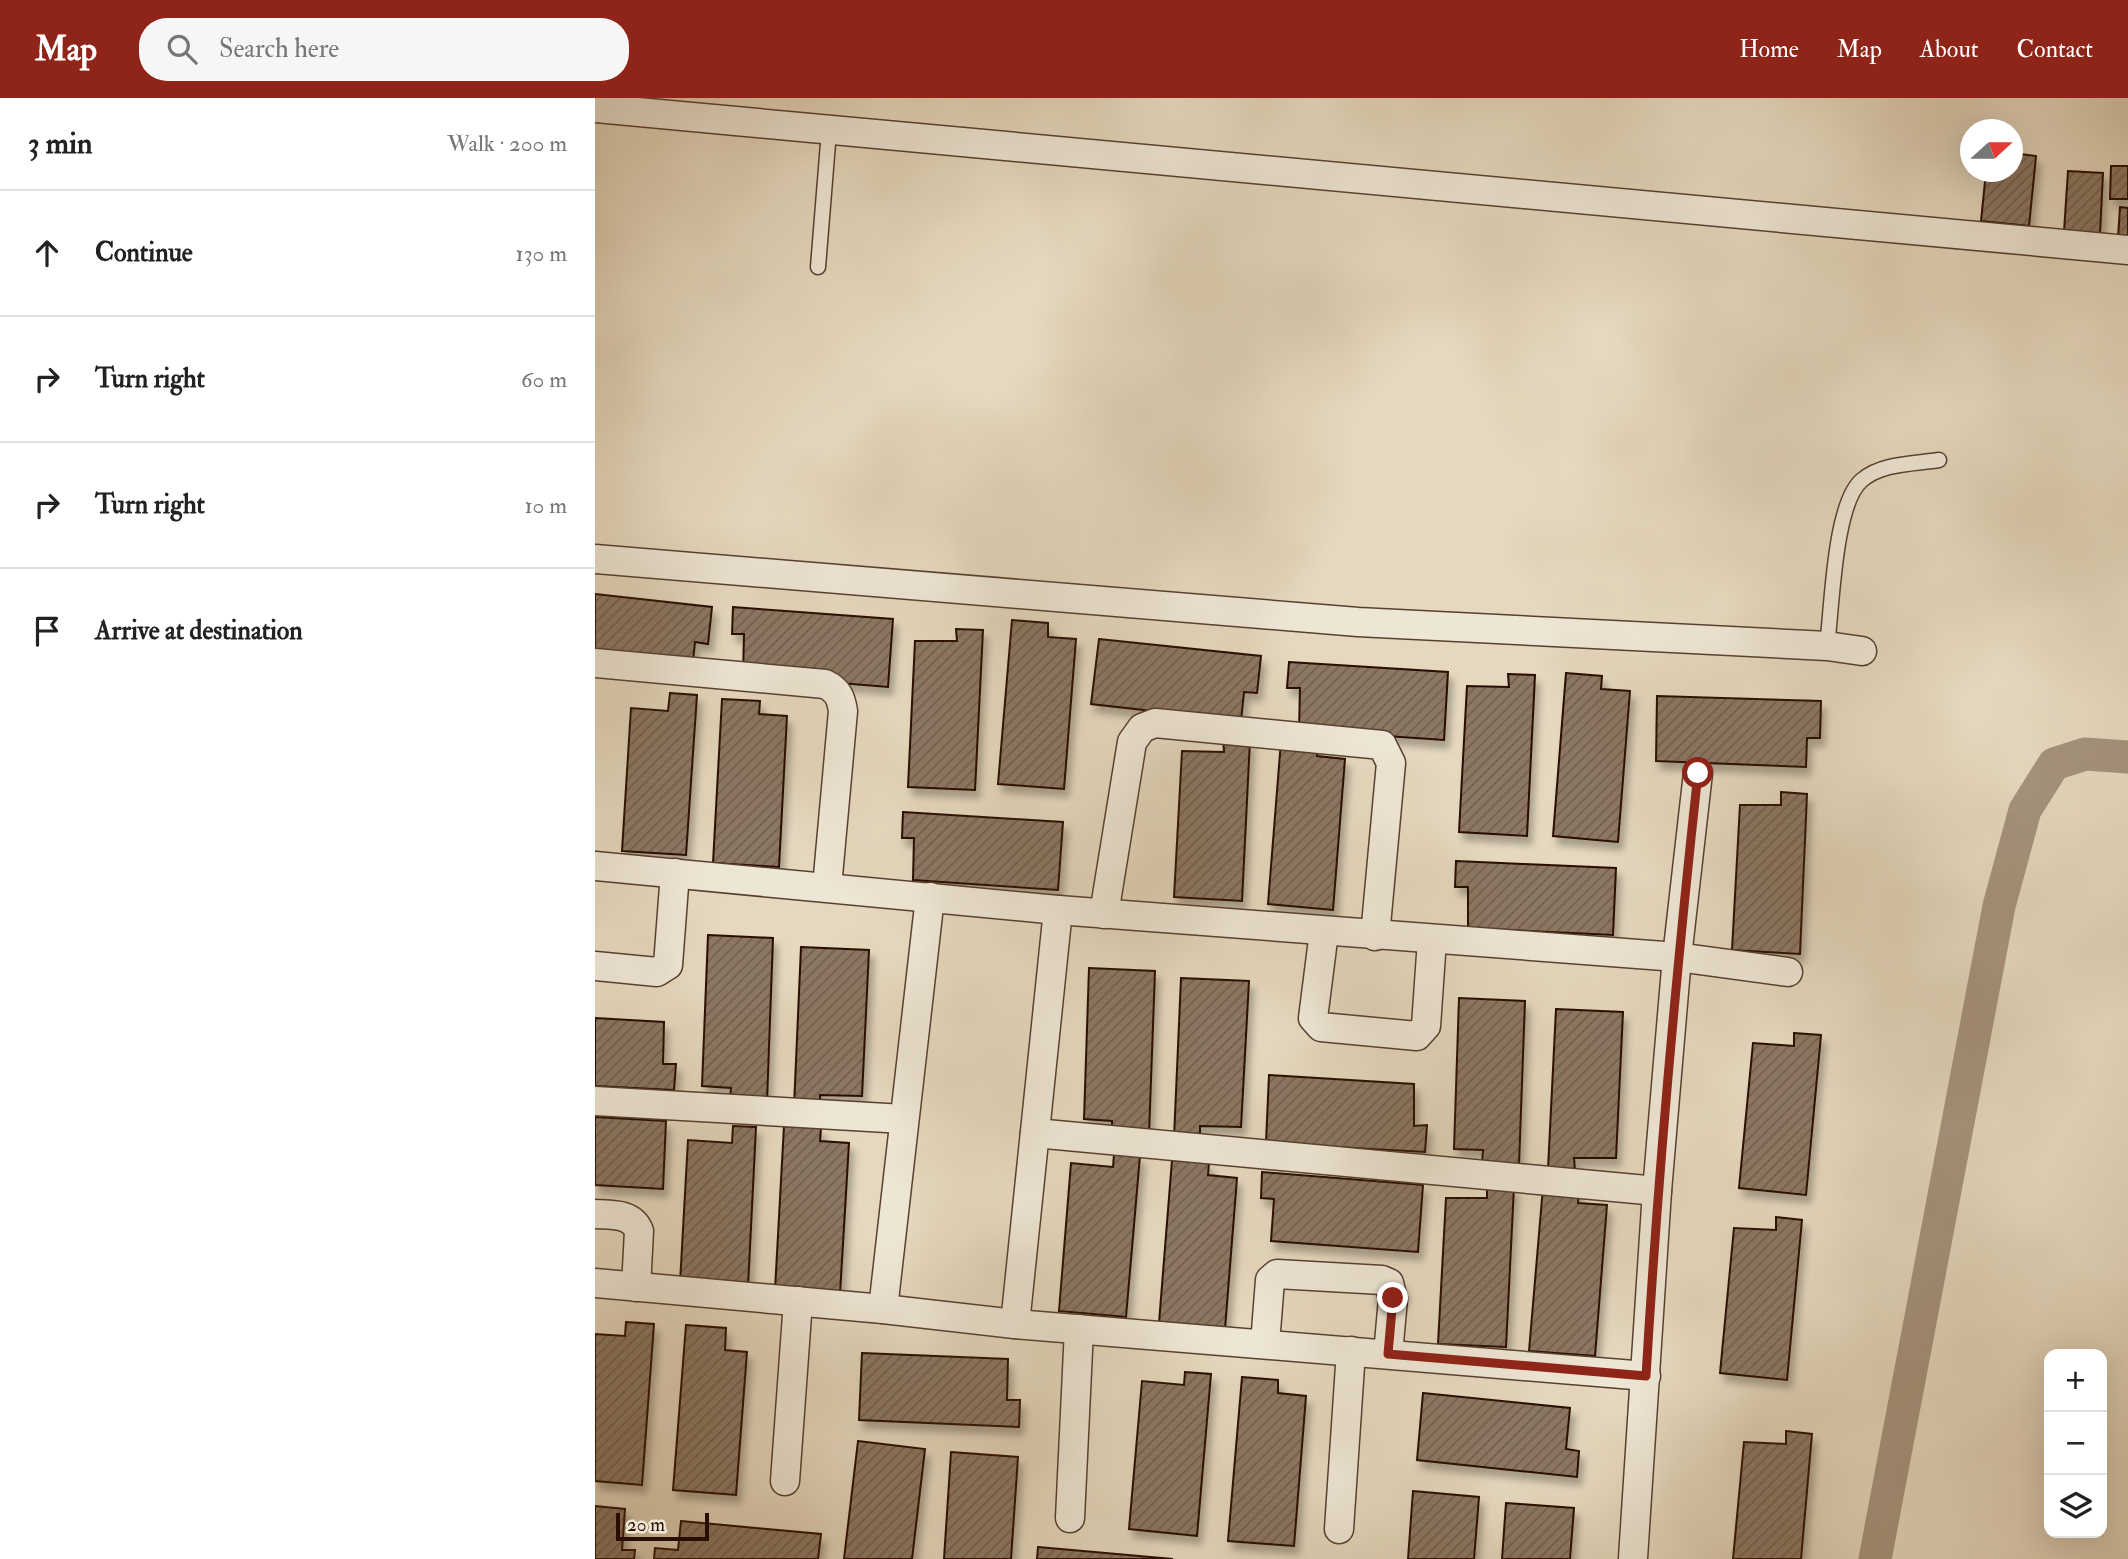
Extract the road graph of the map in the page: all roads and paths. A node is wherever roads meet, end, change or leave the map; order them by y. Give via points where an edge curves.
1 (595, 108) edge
2 (829, 131) junction
3 (2128, 250) edge
4 (818, 267) dead end
5 (1939, 460) dead end
6 (595, 559) edge
7 (1829, 635) junction
8 (1862, 652) dead end
9 (595, 663) edge
10 (1698, 773) dead end
11 (595, 866) edge
12 (675, 873) junction
13 (827, 887) junction
14 (930, 897) junction
15 (1058, 911) junction
16 (1104, 914) junction
17 (1324, 932) junction
18 (1375, 936) junction
19 (1432, 940) junction
20 (1677, 957) junction
21 (595, 965) edge
22 (1788, 972) dead end
23 (595, 1101) edge
24 (904, 1119) junction
25 (1035, 1133) junction
26 (1657, 1191) junction
27 (595, 1214) edge
28 (595, 1283) edge
29 (636, 1287) junction
30 (798, 1301) junction
31 (883, 1309) junction
32 (1015, 1324) junction
33 (1079, 1329) junction
34 (1265, 1344) junction
35 (1351, 1351) junction
36 (1388, 1354) junction
37 (1646, 1376) junction
38 (785, 1481) dead end
39 (1070, 1518) dead end
40 (1339, 1529) dead end
41 (1633, 1558) edge

1 - 2 street
2 - 3 street
2 - 4 lane
5 - 7 lane via 1884,468 1853,489 1839,541
6 - 7 street via 1358,622
7 - 8 street
9 - 13 street via 833,688 843,711
10 - 20 street
11 - 12 street
12 - 13 street
12 - 21 street via 668,965 657,972
13 - 14 street
14 - 15 street
14 - 24 street
15 - 16 street
15 - 25 street
16 - 17 street
16 - 18 street via 1132,742 1142,728 1155,723 1382,745 1391,763
17 - 18 street
17 - 19 street via 1313,1018 1317,1024 1417,1035 1426,1026
18 - 19 street
19 - 20 street
20 - 22 street
20 - 26 street
23 - 24 street
24 - 31 street
25 - 26 street
25 - 32 street
26 - 37 street
27 - 29 street via 631,1218 636,1224
28 - 29 street
29 - 30 street
30 - 31 street
30 - 38 street
31 - 32 street
32 - 33 street
33 - 34 street
33 - 39 street
34 - 35 street
34 - 36 street via 1270,1280 1277,1275 1382,1280 1389,1283 1393,1298
35 - 36 street
35 - 40 street
36 - 37 street
37 - 41 street

